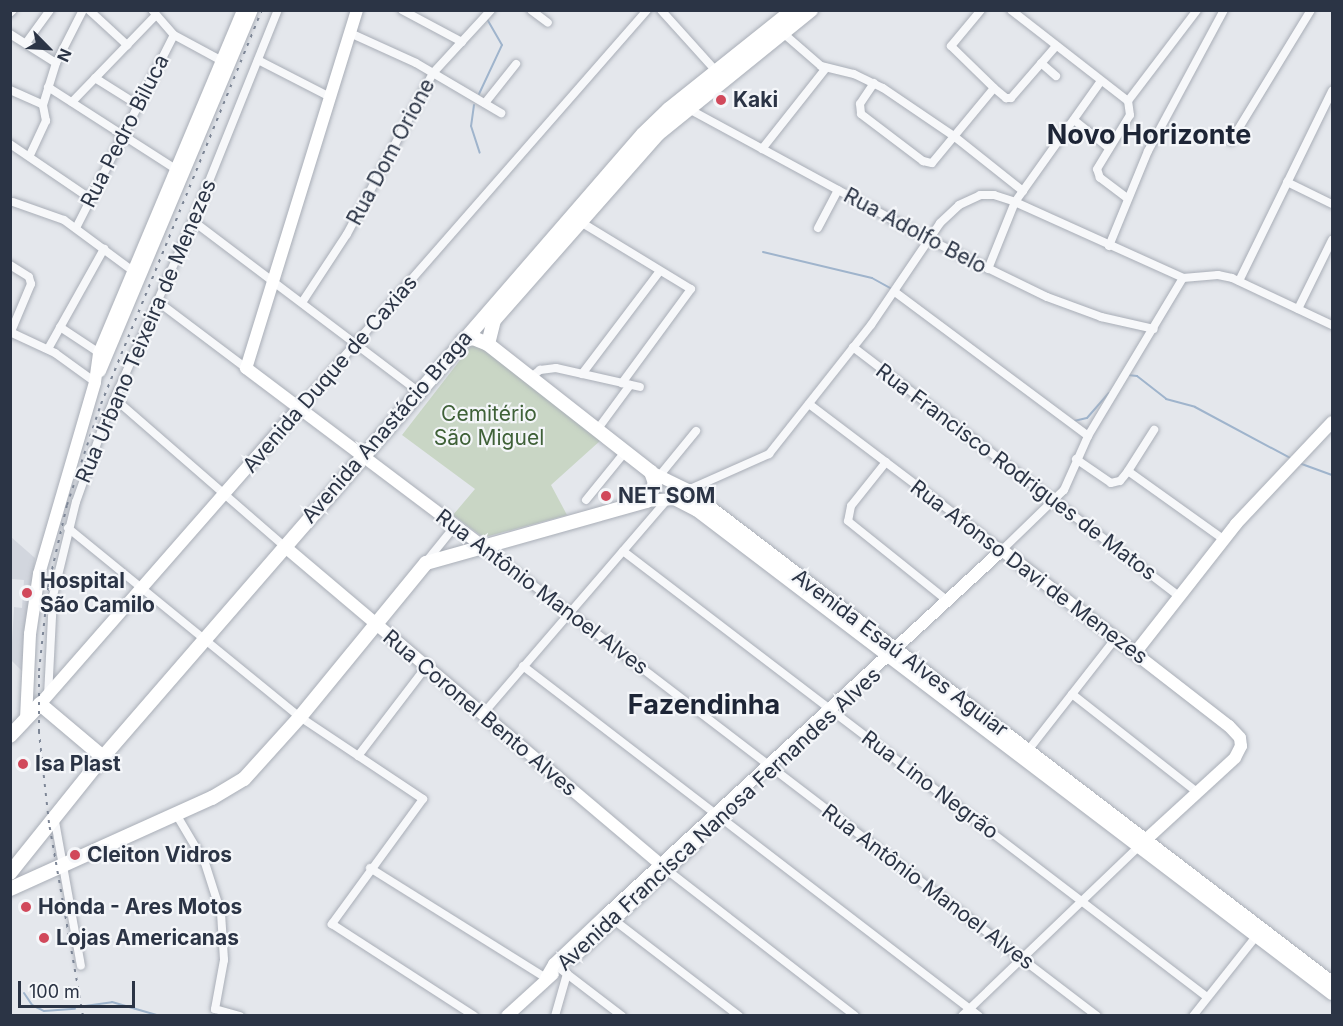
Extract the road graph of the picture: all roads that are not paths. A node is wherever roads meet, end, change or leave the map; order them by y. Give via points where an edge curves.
1 (50, 10) edge
2 (83, 10) edge
3 (89, 10) edge
4 (243, 10) edge
5 (252, 10) edge
6 (278, 10) edge
7 (357, 10) edge
8 (402, 10) edge
9 (531, 10) edge
10 (647, 10) edge
11 (661, 10) edge
12 (793, 10) edge
13 (811, 10) edge
14 (981, 10) edge
15 (1011, 10) edge
16 (1197, 10) edge
17 (1224, 10) edge
18 (1311, 10) edge
19 (491, 11) edge
20 (154, 13) edge
21 (548, 23) dead end
22 (350, 33) junction
23 (783, 33) junction
24 (10, 34) edge
25 (174, 35) junction
26 (462, 42) junction
27 (26, 43) junction
28 (127, 45) junction
29 (1056, 46) junction
30 (258, 60) junction
31 (56, 63) junction
32 (226, 63) junction
33 (1041, 63) junction
34 (516, 64) dead end
35 (826, 68) junction
36 (716, 71) junction
37 (433, 73) junction
38 (1056, 76) dead end
39 (95, 78) junction
40 (1101, 81) junction
41 (874, 83) junction
42 (48, 87) junction
43 (994, 88) junction
44 (10, 90) edge
45 (1332, 91) edge
46 (330, 97) junction
47 (1128, 101) junction
48 (72, 102) junction
49 (485, 103) junction
50 (43, 105) junction
51 (138, 105) junction
52 (687, 108) junction
53 (501, 113) dead end
54 (1074, 120) junction
55 (123, 135) junction
56 (955, 136) junction
57 (1231, 141) dead end
58 (10, 144) edge
59 (1109, 148) junction
60 (762, 149) junction
61 (632, 154) junction
62 (30, 155) junction
63 (179, 171) junction
64 (1287, 182) junction
65 (838, 190) junction
66 (1023, 191) junction
67 (1127, 198) junction
68 (91, 199) junction
69 (13, 202) dead end
70 (1016, 202) junction
71 (1332, 204) edge
72 (575, 218) junction
73 (193, 221) junction
74 (76, 228) junction
75 (818, 228) dead end
76 (928, 239) junction
77 (1332, 240) edge
78 (1109, 246) junction
79 (104, 249) junction
80 (10, 265) edge
81 (988, 269) junction
82 (660, 271) junction
83 (136, 273) junction
84 (1183, 278) junction
85 (274, 281) junction
86 (1239, 281) junction
87 (895, 292) junction
88 (157, 301) junction
89 (303, 302) junction
90 (1298, 309) junction
91 (1332, 325) edge
92 (60, 327) junction
93 (1154, 329) junction
94 (11, 333) edge
95 (462, 341) junction
96 (357, 343) junction
97 (488, 344) junction
98 (853, 347) junction
99 (48, 349) junction
100 (103, 355) junction
101 (246, 368) junction
102 (582, 374) junction
103 (530, 378) junction
104 (94, 382) junction
105 (626, 384) junction
106 (640, 387) dead end
107 (418, 391) junction
108 (115, 399) junction
109 (809, 404) junction
110 (299, 408) junction
111 (1332, 423) edge
112 (597, 430) junction
113 (1154, 430) dead end
114 (696, 431) dead end
115 (1088, 436) junction
116 (625, 452) junction
117 (362, 456) junction
118 (1076, 459) junction
119 (886, 462) junction
120 (1128, 471) junction
121 (655, 473) junction
122 (688, 490) junction
123 (225, 495) junction
124 (668, 499) junction
125 (586, 500) dead end
126 (646, 501) junction
127 (1054, 502) junction
128 (455, 526) junction
129 (68, 528) junction
130 (1223, 539) junction
131 (284, 546) junction
132 (482, 546) junction
133 (1002, 550) junction
134 (623, 551) junction
135 (426, 563) junction
136 (789, 574) junction
137 (143, 589) junction
138 (1179, 596) junction
139 (948, 601) junction
140 (570, 613) junction
141 (375, 624) junction
142 (1116, 638) junction
143 (205, 639) junction
144 (892, 653) junction
145 (1135, 653) junction
146 (524, 666) junction
147 (426, 667) junction
148 (1072, 694) junction
149 (44, 700) junction
150 (832, 710) junction
151 (482, 715) junction
152 (300, 717) junction
153 (26, 719) junction
154 (10, 736) edge
155 (1025, 754) junction
156 (103, 756) junction
157 (358, 756) junction
158 (771, 767) junction
159 (1197, 792) junction
160 (176, 814) junction
161 (54, 816) junction
162 (718, 816) junction
163 (1142, 843) junction
164 (60, 866) junction
165 (664, 867) junction
166 (370, 868) junction
167 (10, 873) edge
168 (10, 889) edge
169 (1081, 900) junction
170 (610, 917) junction
171 (1259, 932) junction
172 (1021, 957) junction
173 (81, 966) dead end
174 (561, 969) junction
175 (546, 978) junction
176 (1332, 982) edge
177 (1332, 994) edge
178 (1208, 997) junction
179 (969, 1008) junction
180 (240, 1016) edge
181 (474, 1016) edge
182 (507, 1016) edge
183 (555, 1016) edge
184 (622, 1016) edge
185 (739, 1016) edge
186 (855, 1016) edge
187 (962, 1016) edge
188 (979, 1016) edge
189 (1097, 1016) edge
190 (1193, 1016) edge

1 - 27 street
2 - 31 street
3 - 28 street
4 - 32 street, Rua Urbano Teixeira de Menezes
5 - 32 street, Rua Urbano Teixeira de Menezes
6 - 30 street, Rua Urbano Teixeira de Menezes
7 - 22 street
8 - 26 street
9 - 21 street
10 - 96 street, Avenida Duque de Caxias
11 - 36 street
12 - 36 main road, Avenida Anastácio Braga
13 - 23 main road, Avenida Anastácio Braga
14 - 43 street via 951,46
15 - 29 street
16 - 47 street
17 - 67 street via 1156,134
18 - 57 street
19 - 26 street, Rua Dom Orione
20 - 25 street
20 - 28 street
22 - 37 street
22 - 46 street
23 - 35 street
23 - 52 main road, Avenida Anastácio Braga
24 - 27 street
25 - 32 street
25 - 51 street, Rua Pedro Biluca
26 - 37 street, Rua Dom Orione
27 - 31 street
28 - 39 street
29 - 33 street
29 - 40 street
30 - 46 street
30 - 73 street, Rua Urbano Teixeira de Menezes
31 - 42 street
32 - 63 street, Rua Urbano Teixeira de Menezes
33 - 38 street
33 - 43 street via 1011,98
34 - 49 street
35 - 41 street
35 - 60 street
36 - 61 main road, Avenida Anastácio Braga via 657,120
37 - 49 street
37 - 89 street, Rua Dom Orione via 347,234
39 - 48 street
39 - 51 street
40 - 47 street
40 - 54 street
41 - 56 street
41 - 56 street via 860,104 861,114 928,164
42 - 48 street
42 - 50 street
43 - 56 street
44 - 50 street
45 - 64 street
46 - 85 street
47 - 59 street via 1130,115
48 - 55 street
49 - 53 street
50 - 62 street via 46,121
51 - 55 street, Rua Pedro Biluca
52 - 60 street, Rua Adolfo Belo
52 - 61 main road, Avenida Anastácio Braga
54 - 59 street
54 - 66 street
55 - 63 street
55 - 68 street, Rua Pedro Biluca
56 - 66 street
58 - 62 street
59 - 67 street via 1097,169 1098,175
60 - 65 street, Rua Adolfo Belo
61 - 72 main road, Avenida Anastácio Braga
62 - 68 street
63 - 83 street, Rua Urbano Teixeira de Menezes
64 - 71 street
64 - 86 street
65 - 75 street
65 - 76 street, Rua Adolfo Belo
66 - 70 street
67 - 78 street
68 - 74 street, Rua Pedro Biluca
69 - 74 street via 50,213
70 - 76 street via 994,195 973,198 953,210
70 - 78 street
70 - 81 street
72 - 82 street
72 - 95 main road, Avenida Anastácio Braga
72 - 97 main road, Avenida Anastácio Braga via 494,320
73 - 85 street
73 - 88 street, Rua Urbano Teixeira de Menezes
74 - 79 street
76 - 81 street, Rua Adolfo Belo
76 - 87 street
77 - 90 street
78 - 84 street
79 - 83 street
79 - 92 street
80 - 94 street via 28,277 31,284
81 - 93 street, Rua Adolfo Belo via 1076,309
82 - 102 street
82 - 105 street via 691,289
83 - 100 street, Rua Urbano Teixeira de Menezes
84 - 86 street via 1218,274
84 - 93 street, Avenida Francisca Nanosa Fernandes Alves
85 - 89 street
85 - 101 street
86 - 90 street
87 - 98 street
87 - 115 street
88 - 101 street, Rua Antônio Manoel Alves
88 - 108 street, Rua Urbano Teixeira de Menezes
89 - 96 street
90 - 91 street
92 - 99 street
92 - 100 street
93 - 115 street, Avenida Francisca Nanosa Fernandes Alves
94 - 99 street
95 - 97 main road via 473,338
95 - 107 main road, Avenida Anastácio Braga
96 - 107 street
96 - 110 street, Avenida Duque de Caxias
97 - 103 main road, Avenida Esaú Alves Aguiar
98 - 109 street
98 - 127 street, Rua Francisco Rodrigues de Matos
99 - 104 street
100 - 104 street, Rua Urbano Teixeira de Menezes
101 - 110 street, Rua Antônio Manoel Alves
102 - 103 street via 550,368
102 - 105 street
103 - 112 main road, Avenida Esaú Alves Aguiar
104 - 153 street, Rua Urbano Teixeira de Menezes via 39,574 30,634
105 - 106 street
105 - 112 street
107 - 117 main road, Avenida Anastácio Braga
108 - 123 street, Rua Coronel Bento Alves
108 - 129 street, Rua Urbano Teixeira de Menezes
109 - 119 street, Rua Afonso Davi de Menezes
109 - 122 street via 761,460
110 - 117 street, Rua Antônio Manoel Alves
110 - 123 street, Avenida Duque de Caxias
111 - 130 street
112 - 116 main road, Avenida Esaú Alves Aguiar
113 - 120 street
114 - 121 street
115 - 118 street, Avenida Francisca Nanosa Fernandes Alves
116 - 121 main road, Avenida Esaú Alves Aguiar
116 - 125 street
117 - 128 street, Rua Antônio Manoel Alves
117 - 131 main road, Avenida Anastácio Braga
118 - 120 street via 1111,483 1120,481
118 - 127 street, Avenida Francisca Nanosa Fernandes Alves
119 - 133 street, Rua Afonso Davi de Menezes
119 - 139 street via 851,506 848,521
120 - 130 street
121 - 122 street, Avenida Esaú Alves Aguiar
121 - 126 main road via 655,483
122 - 124 street
122 - 136 street, Avenida Esaú Alves Aguiar
123 - 131 street, Rua Coronel Bento Alves
123 - 137 street, Avenida Duque de Caxias
124 - 126 street, Avenida Esaú Alves Aguiar
124 - 134 street
124 - 136 street, Avenida Esaú Alves Aguiar via 690,506
126 - 132 main road
127 - 133 street, Avenida Francisca Nanosa Fernandes Alves
127 - 138 street, Rua Francisco Rodrigues de Matos
128 - 132 street, Rua Antônio Manoel Alves
128 - 135 street
129 - 137 street
129 - 149 street, Rua Urbano Teixeira de Menezes via 51,615
130 - 138 street
131 - 141 street, Rua Coronel Bento Alves
131 - 143 main road, Avenida Anastácio Braga
132 - 135 main road
132 - 140 street, Rua Antônio Manoel Alves
133 - 139 street, Avenida Francisca Nanosa Fernandes Alves
133 - 142 street, Rua Afonso Davi de Menezes
134 - 140 street
134 - 150 street, Rua Lino Negrão
135 - 141 main road
136 - 144 street, Avenida Esaú Alves Aguiar
137 - 143 street
137 - 149 street, Avenida Duque de Caxias
138 - 145 street
139 - 144 street, Avenida Francisca Nanosa Fernandes Alves
140 - 146 street
140 - 158 street, Rua Antônio Manoel Alves
141 - 147 street, Rua Coronel Bento Alves
141 - 152 main road
142 - 145 street, Rua Afonso Davi de Menezes
142 - 148 street
143 - 152 street
143 - 156 main road, Avenida Anastácio Braga
144 - 150 street, Avenida Francisca Nanosa Fernandes Alves
144 - 155 street, Avenida Esaú Alves Aguiar
145 - 159 street, Rua Afonso Davi de Menezes via 1234,730 1241,746 1235,758
146 - 151 street
146 - 162 street
147 - 151 street, Rua Coronel Bento Alves
147 - 157 street
148 - 155 street
148 - 159 street
149 - 153 main road, Avenida Duque de Caxias
149 - 156 main road
150 - 158 street, Avenida Francisca Nanosa Fernandes Alves
150 - 169 street, Rua Lino Negrão
151 - 165 street, Rua Coronel Bento Alves
152 - 157 street
152 - 160 main road via 244,779
153 - 154 main road, Avenida Duque de Caxias
155 - 163 street, Avenida Esaú Alves Aguiar
156 - 161 main road, Avenida Anastácio Braga
157 - 166 street via 423,799
158 - 162 street, Avenida Francisca Nanosa Fernandes Alves
158 - 172 street, Rua Antônio Manoel Alves
159 - 163 street
160 - 164 main road
160 - 180 street via 205,863 221,913 224,960 215,1009
161 - 164 street
161 - 167 main road, Avenida Anastácio Braga
162 - 165 street, Avenida Francisca Nanosa Fernandes Alves
162 - 179 street
163 - 169 street
163 - 171 street, Avenida Esaú Alves Aguiar
164 - 168 main road
164 - 173 street
165 - 170 street, Avenida Francisca Nanosa Fernandes Alves
165 - 186 street, Rua Coronel Bento Alves
166 - 175 street
166 - 181 street via 332,924
169 - 172 street
169 - 178 street, Rua Lino Negrão
170 - 174 street, Avenida Francisca Nanosa Fernandes Alves
170 - 185 street
171 - 176 street, Avenida Esaú Alves Aguiar
171 - 177 street, Avenida Esaú Alves Aguiar
171 - 178 street
172 - 179 street
172 - 189 street, Rua Antônio Manoel Alves
174 - 175 street, Avenida Francisca Nanosa Fernandes Alves
174 - 183 street
174 - 184 street
175 - 182 street, Avenida Francisca Nanosa Fernandes Alves
178 - 190 street
179 - 187 street
179 - 188 street

